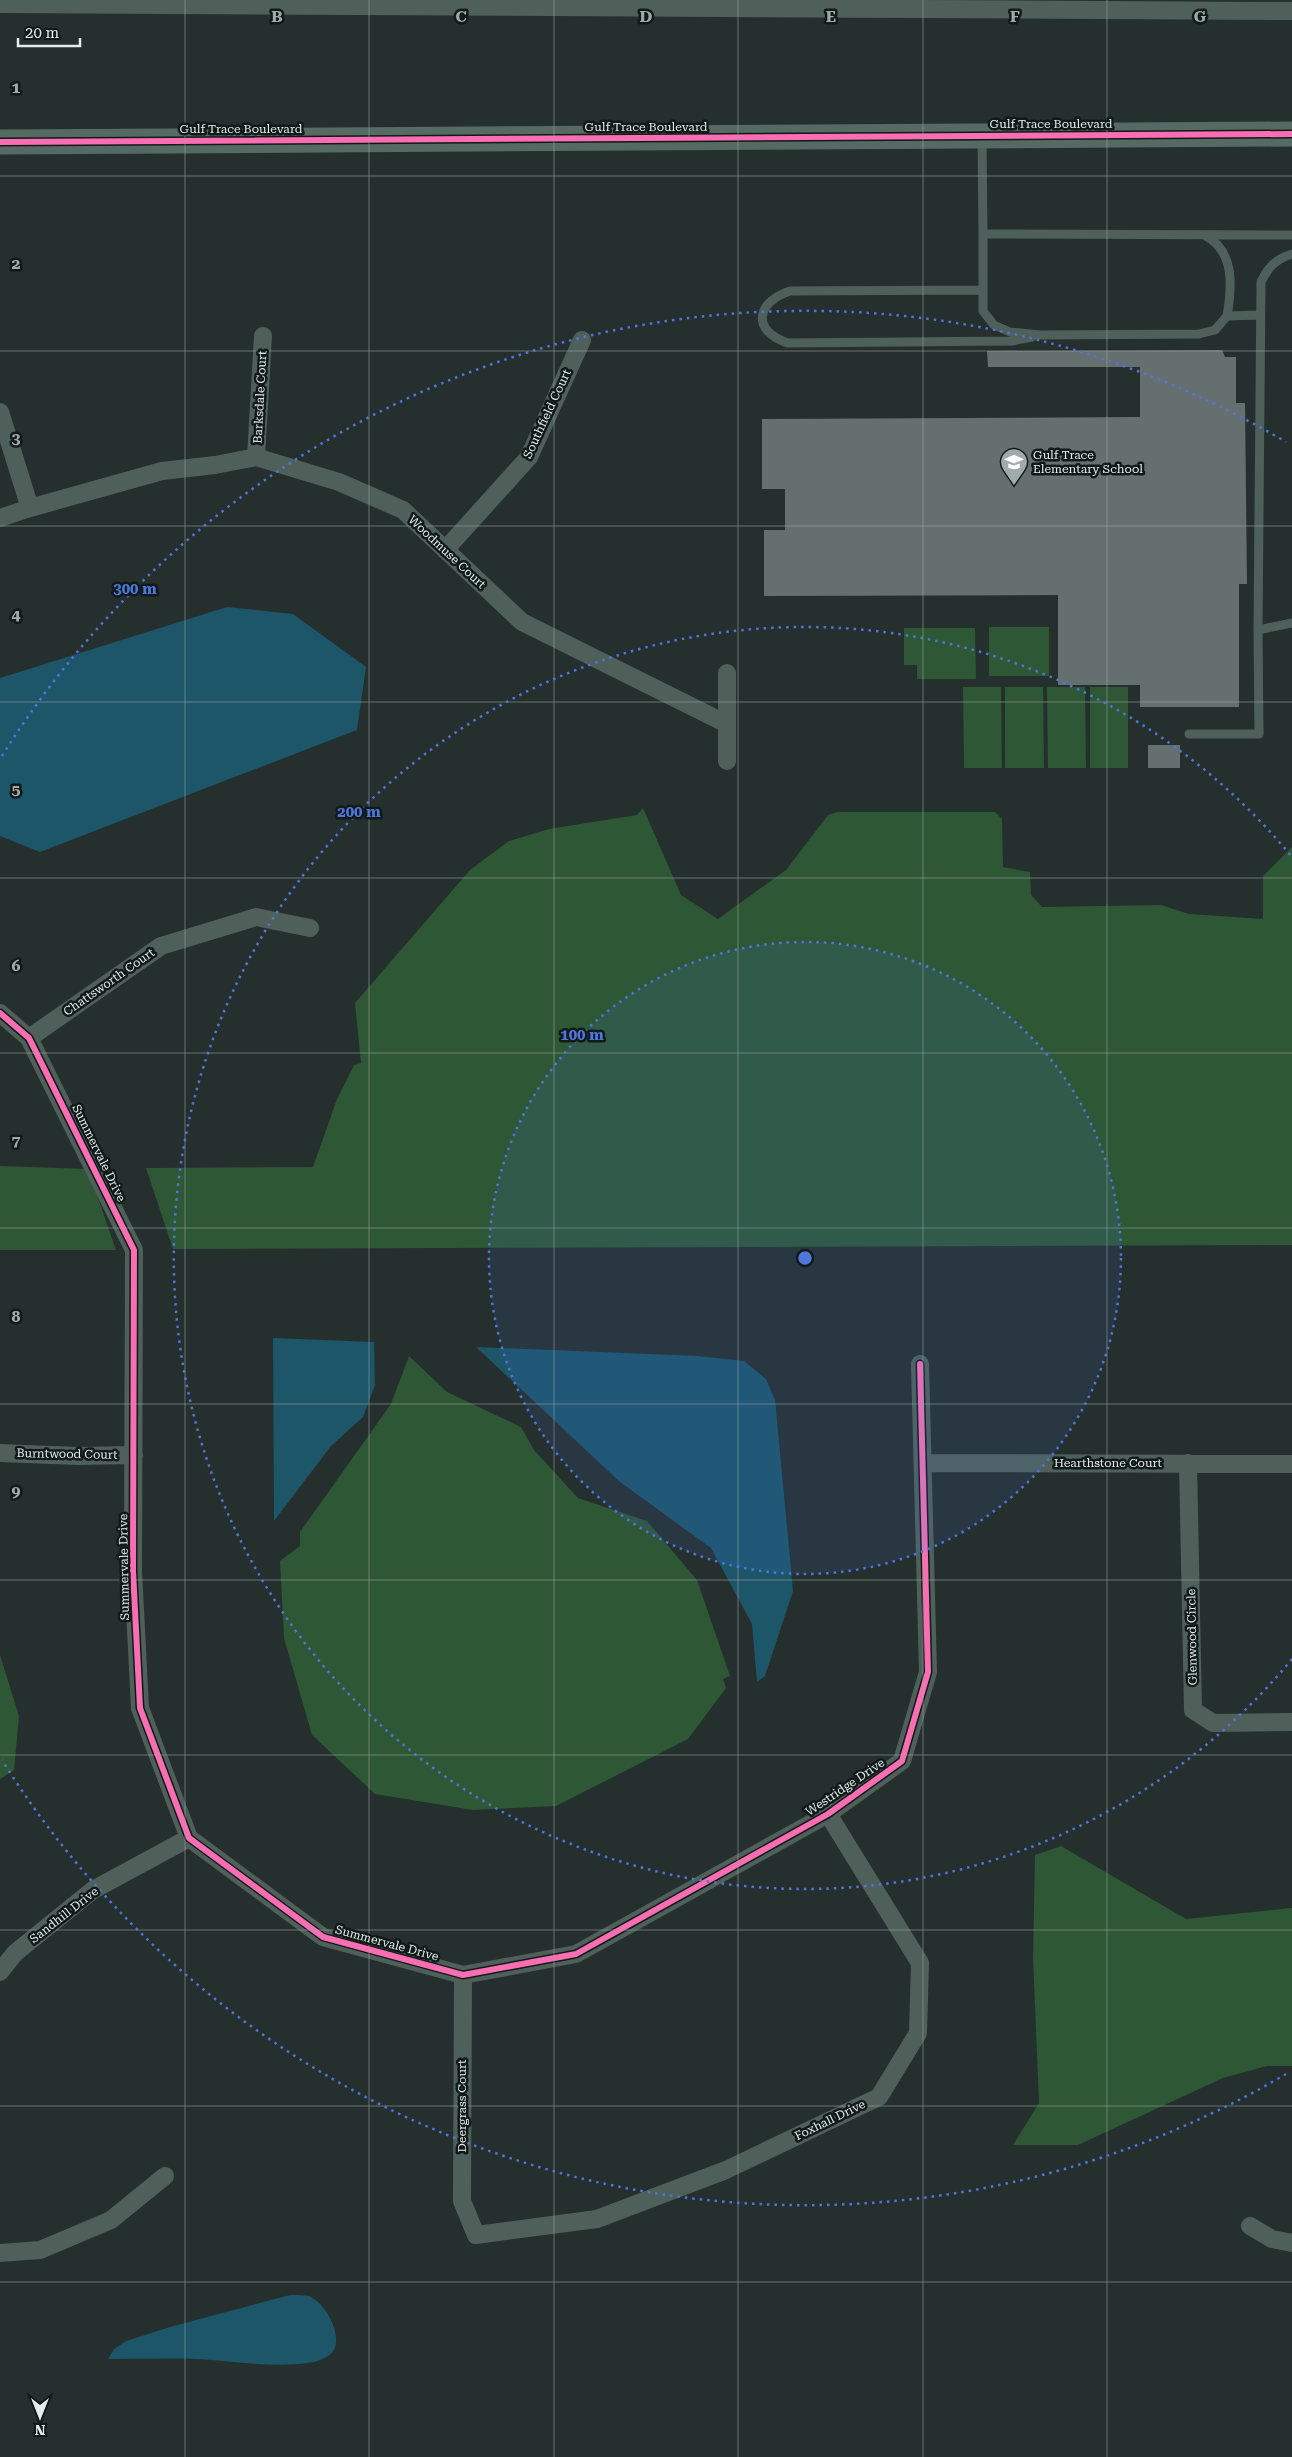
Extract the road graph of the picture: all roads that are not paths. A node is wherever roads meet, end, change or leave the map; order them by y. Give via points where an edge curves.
1 (0, 4) edge
2 (1249, 5) edge
3 (1292, 10) edge
4 (1292, 134) edge
5 (982, 136) junction
6 (0, 142) edge
7 (983, 234) junction
8 (1204, 234) junction
9 (1292, 235) edge
10 (1292, 254) edge
11 (983, 290) junction
12 (1260, 315) junction
13 (1227, 316) junction
14 (1040, 335) junction
15 (263, 336) dead end
16 (582, 340) dead end
17 (0, 412) edge
18 (256, 457) junction
19 (30, 508) junction
20 (0, 518) edge
21 (445, 550) junction
22 (1292, 623) edge
23 (1258, 630) junction
24 (727, 673) dead end
25 (727, 724) junction
26 (1189, 734) dead end
27 (727, 761) dead end
28 (310, 928) dead end
29 (0, 1013) edge
30 (29, 1038) junction
31 (920, 1364) dead end
32 (0, 1453) edge
33 (134, 1455) junction
34 (924, 1463) junction
35 (1188, 1463) junction
36 (1292, 1464) edge
37 (1292, 1722) edge
38 (828, 1814) junction
39 (189, 1838) junction
40 (0, 1972) edge
41 (464, 1975) junction
42 (165, 2176) dead end
43 (1250, 2226) dead end
44 (476, 2235) joint
45 (1292, 2243) edge
46 (0, 2253) edge

1 - 2 street
2 - 3 street
4 - 5 street, Gulf Trace Boulevard
5 - 6 street, Gulf Trace Boulevard
5 - 7 lane
7 - 8 lane
7 - 11 lane
8 - 9 lane
8 - 13 lane via 1223,249 1228,264 1231,279
10 - 12 lane via 1268,268 1261,282
11 - 14 lane via 983,311 994,325 1010,332
11 - 14 lane via 790,291 777,295 764,306 762,320 766,331 788,343 1012,341
12 - 13 lane
12 - 23 lane
13 - 14 lane via 1216,330 1199,334
15 - 18 street, Barksdale Court
16 - 21 street, Southfield Court via 530,458
17 - 19 street
18 - 19 street, Woodmuse Court via 162,471
18 - 21 street, Woodmuse Court via 339,482 403,510
19 - 20 street, Woodmuse Court
21 - 25 street, Woodmuse Court via 522,622
22 - 23 lane
23 - 26 lane via 1258,734
24 - 25 street
25 - 27 street
28 - 30 street, Chattsworth Court via 256,917 161,946
29 - 30 street, Summervale Drive
30 - 33 street, Summervale Drive via 134,1250
31 - 34 street, Westridge Drive
32 - 33 street, Burntwood Court
33 - 39 street, Summervale Drive via 134,1572 140,1708
34 - 35 street, Hearthstone Court
34 - 38 street, Westridge Drive via 928,1672 902,1761
35 - 36 street, Hearthstone Court
35 - 37 street, Glenwood Circle via 1194,1710 1213,1723
38 - 41 street, Westridge Drive via 576,1954
38 - 44 street, Foxhall Drive via 920,1963 918,2034 879,2097 726,2170 597,2219
39 - 40 street, Sandhill Drive via 93,1890 15,1953
39 - 41 street, Summervale Drive via 323,1937
41 - 44 street, Deergrass Court via 462,2201
42 - 46 street via 110,2220 40,2250
43 - 45 street via 1272,2239

